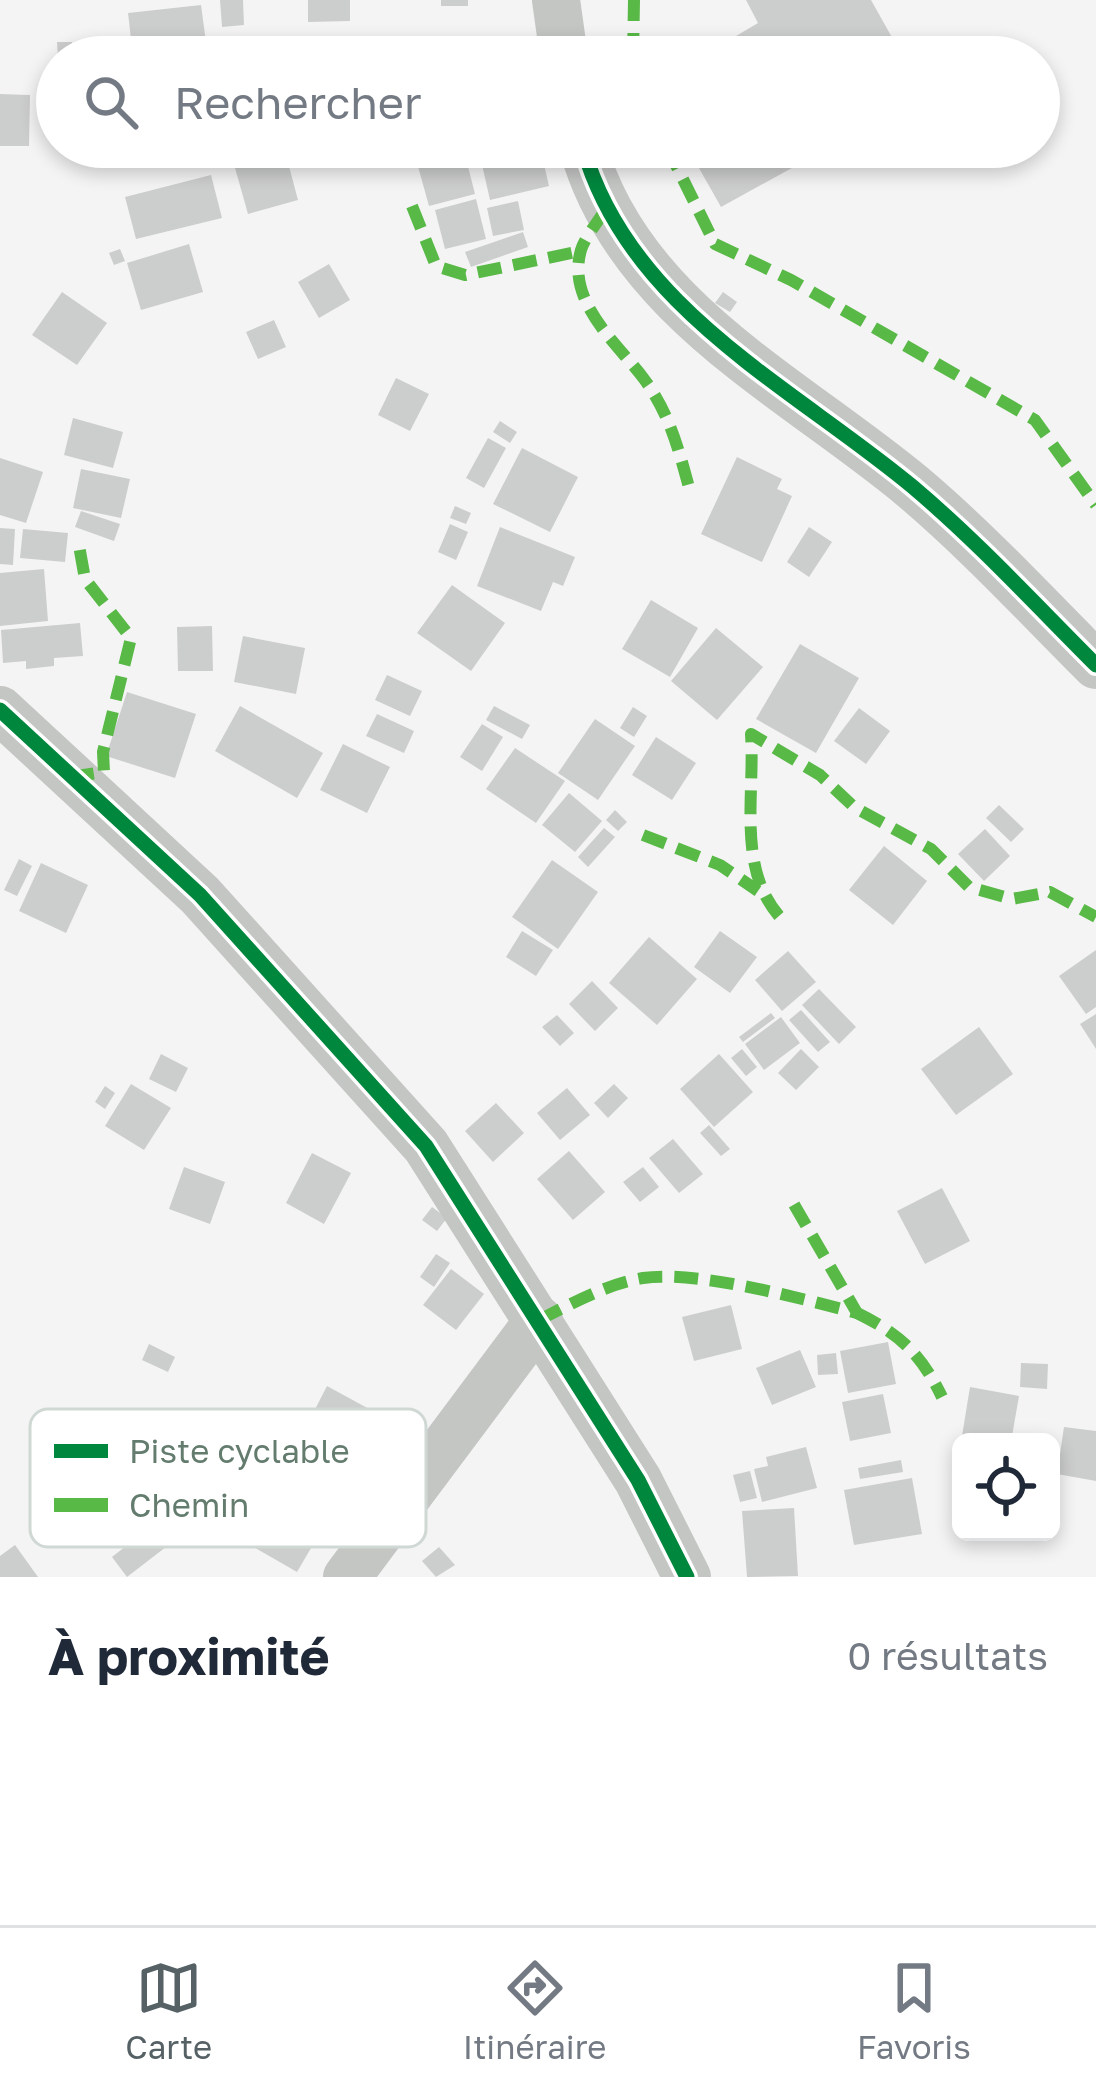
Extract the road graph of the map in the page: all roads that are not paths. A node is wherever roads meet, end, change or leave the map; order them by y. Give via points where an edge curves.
1 (556, 0) edge
2 (561, 36) edge
3 (590, 168) edge
4 (1096, 665) edge
5 (0, 710) edge
6 (538, 1320) junction
7 (426, 1471) edge
8 (369, 1547) edge
9 (347, 1577) edge
10 (687, 1577) edge

1 - 2 street
3 - 4 street via 605,210 650,272 759,374 911,486
5 - 6 street via 200,895 371,1082 427,1146
6 - 7 street
6 - 10 street via 638,1480
8 - 9 street

